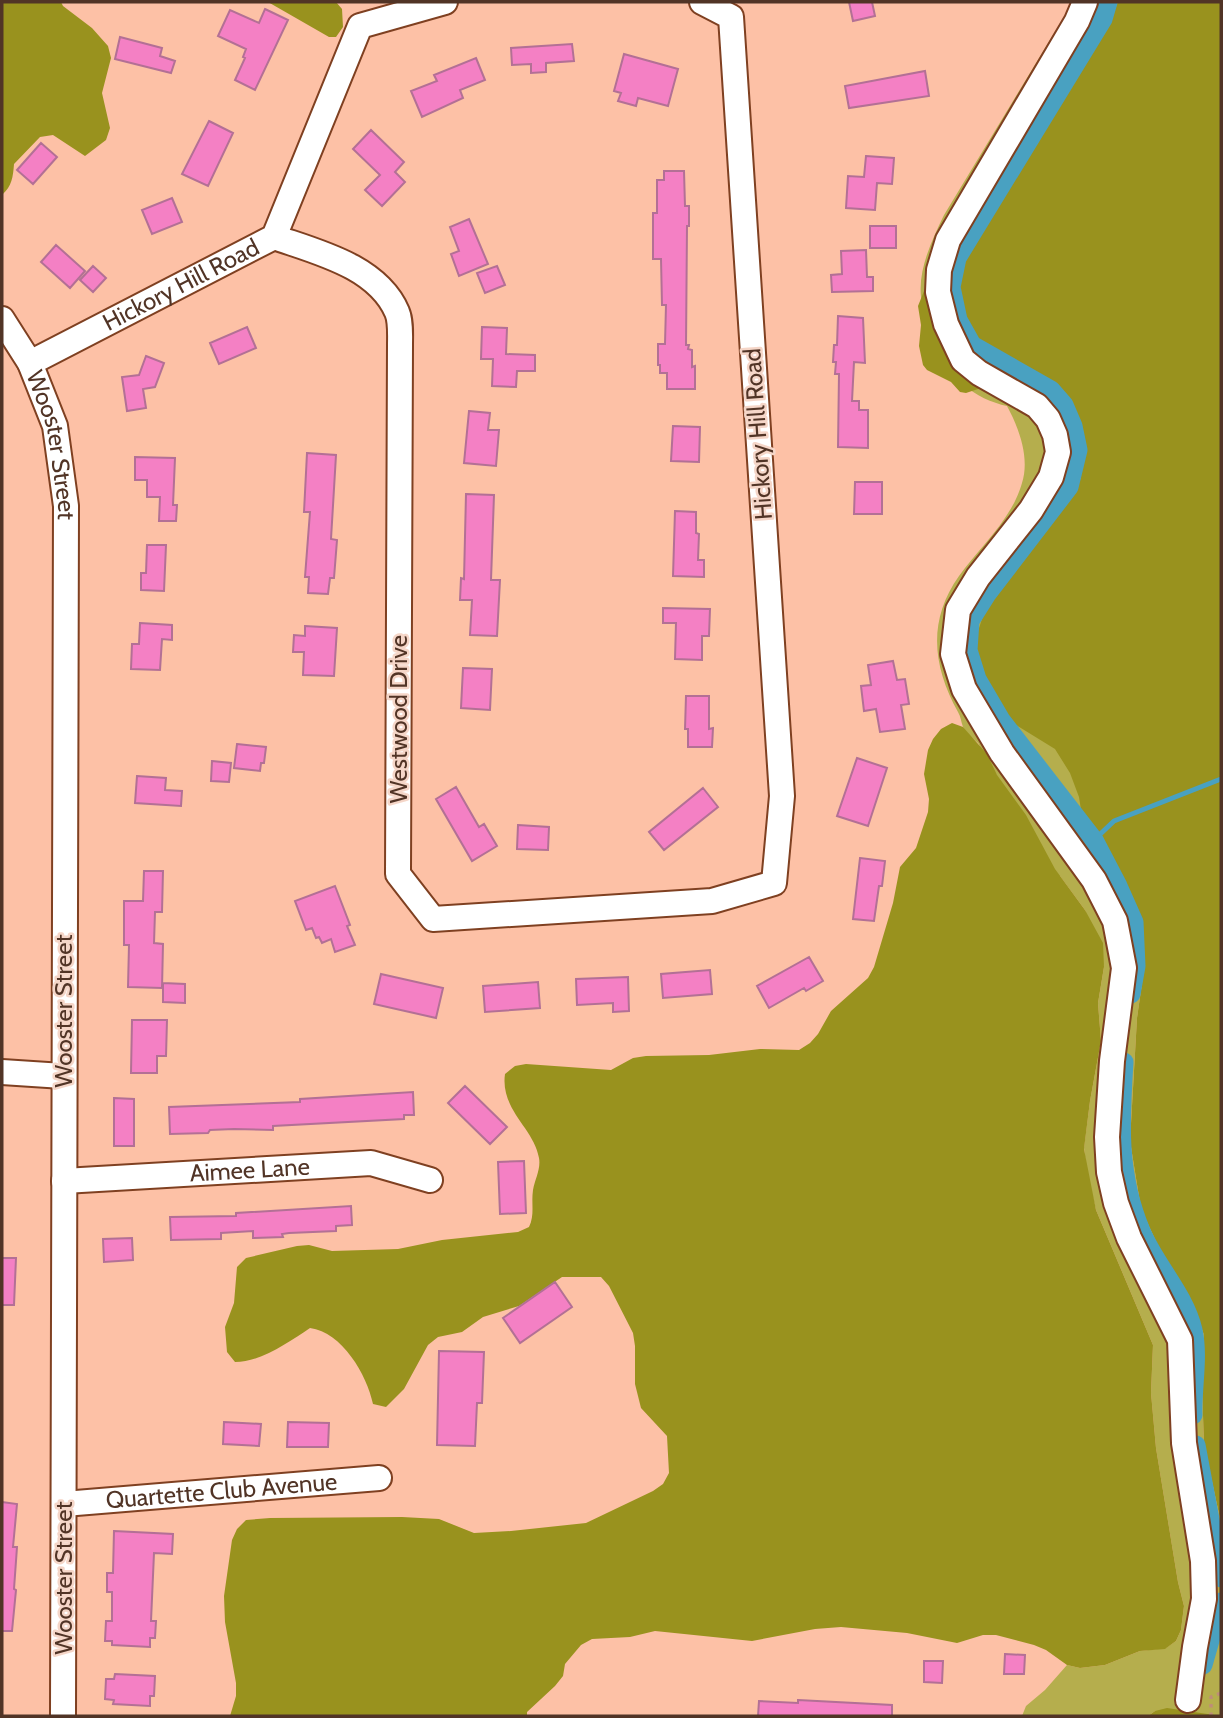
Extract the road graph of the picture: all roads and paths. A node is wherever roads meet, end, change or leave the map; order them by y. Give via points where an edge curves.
1 (445, 2) edge
2 (702, 2) edge
3 (1086, 2) edge
4 (274, 237) junction
5 (2, 319) edge
6 (30, 363) junction
7 (774, 883) joint
8 (2, 1072) edge
9 (63, 1076) junction
10 (64, 1181) junction
11 (430, 1181) dead end
12 (379, 1478) dead end
13 (64, 1504) junction
14 (1221, 1693) edge
15 (1188, 1700) dead end
16 (63, 1716) edge
17 (1211, 1716) edge

1 - 4 street, Hickory Hill Road via 360,26
2 - 7 street, Hickory Hill Road via 731,17 782,796
3 - 15 street via 948,240 939,270 938,292 946,324 963,360 1037,406 1048,419 1058,452 1051,477 1031,510 958,610 953,654 964,689 1002,753 1094,880 1115,921 1124,968 1112,1061 1109,1172 1129,1238 1180,1340 1184,1443 1203,1562 1204,1599
4 - 6 street, Hickory Hill Road
4 - 7 street, Westwood Drive via 343,262 379,285 398,314 398,874 433,919 712,901
5 - 6 street, Wooster Street
6 - 9 street, Wooster Street via 55,426 66,506
8 - 9 street
9 - 10 street, Wooster Street
10 - 11 street, Aimee Lane via 371,1163
10 - 13 street, Wooster Street
12 - 13 street, Quartette Club Avenue
13 - 16 street, Wooster Street
14 - 17 path via 1211,1697

